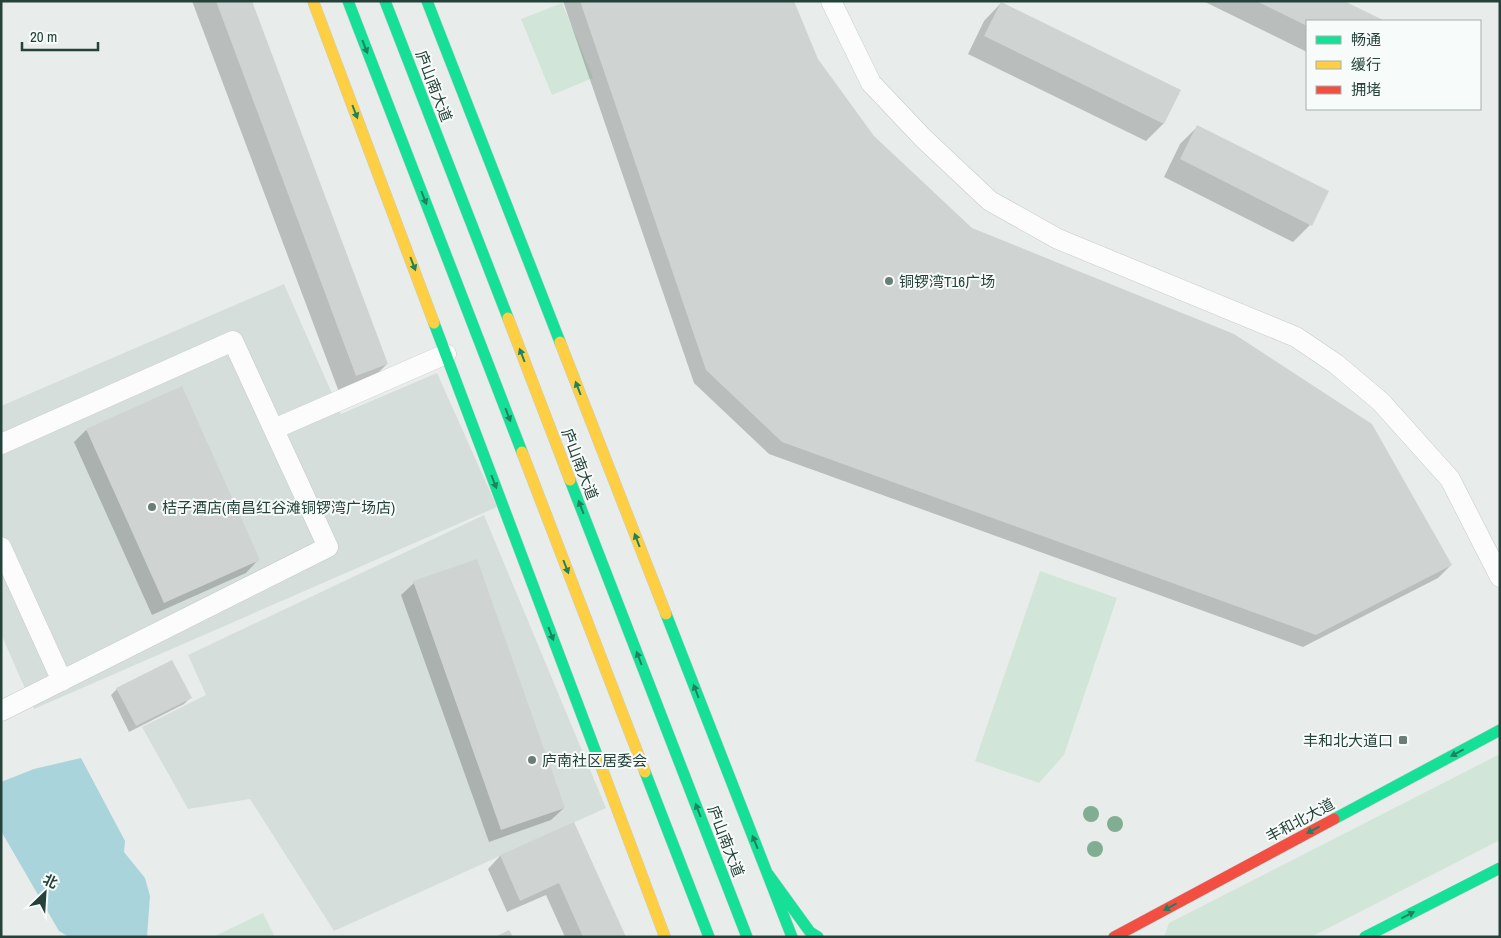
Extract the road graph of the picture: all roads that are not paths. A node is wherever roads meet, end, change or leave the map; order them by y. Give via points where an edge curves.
1 (314, 1) edge
2 (348, 1) edge
3 (385, 1) edge
4 (427, 1) edge
5 (831, 1) edge
6 (446, 354) junction
7 (274, 429) junction
8 (1, 444) edge
9 (1, 547) edge
10 (1500, 577) edge
11 (62, 680) junction
12 (1, 711) edge
13 (1500, 730) edge
14 (1500, 868) edge
15 (768, 874) junction
16 (1118, 934) edge
17 (665, 937) edge
18 (709, 937) edge
19 (747, 937) edge
20 (792, 937) edge
21 (818, 937) edge
22 (1108, 937) edge
23 (1365, 937) edge

1 -> 6 main road
2 -> 18 main road
19 -> 3 main road, 庐山南大道
15 -> 4 main road
5 - 10 street via 870,83 990,201 1058,239 1296,337 1359,383 1381,402 1450,479
6 - 7 street
6 -> 17 main road
7 - 8 street via 234,342
7 - 11 street via 328,547
9 - 11 street
11 - 12 street
13 -> 16 main road, 丰和北大道
23 -> 14 main road
15 - 20 main road
15 - 21 main road via 810,932
16 - 22 main road, 丰和北大道

